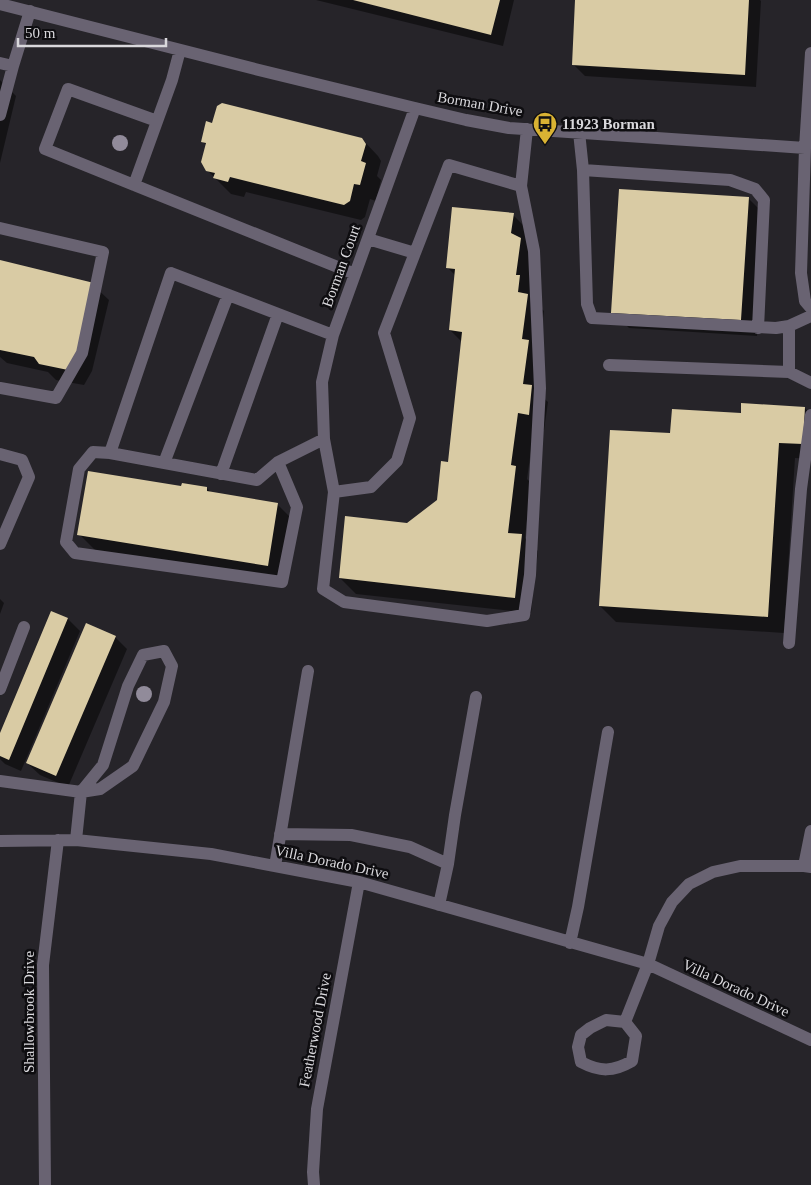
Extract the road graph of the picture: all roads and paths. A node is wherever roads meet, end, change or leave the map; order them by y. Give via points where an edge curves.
1 (0, 4) edge
2 (30, 11) junction
3 (180, 50) junction
4 (811, 53) edge
5 (6, 65) edge
6 (810, 92) edge
7 (415, 108) junction
8 (0, 115) edge
9 (157, 121) junction
10 (527, 129) junction
11 (579, 132) junction
12 (805, 148) junction
13 (583, 170) junction
14 (134, 185) junction
15 (521, 186) junction
16 (0, 228) edge
17 (368, 239) junction
18 (415, 253) junction
19 (355, 274) junction
20 (228, 295) junction
21 (811, 308) edge
22 (278, 314) junction
23 (811, 316) edge
24 (789, 326) junction
25 (758, 328) junction
26 (333, 335) junction
27 (609, 365) dead end
28 (789, 372) junction
29 (811, 383) edge
30 (0, 388) edge
31 (811, 415) edge
32 (324, 439) junction
33 (0, 454) edge
34 (110, 454) junction
35 (278, 462) junction
36 (164, 463) junction
37 (221, 474) junction
38 (334, 492) junction
39 (0, 544) edge
40 (24, 626) dead end
41 (789, 643) dead end
42 (308, 671) dead end
43 (0, 689) edge
44 (476, 697) dead end
45 (608, 732) dead end
46 (0, 781) edge
47 (81, 792) junction
48 (811, 831) edge
49 (280, 834) junction
50 (0, 840) edge
51 (58, 840) junction
52 (76, 840) junction
53 (448, 864) junction
54 (275, 866) junction
55 (807, 867) edge
56 (359, 882) junction
57 (439, 905) junction
58 (570, 943) junction
59 (648, 964) junction
60 (626, 1022) junction
61 (811, 1040) edge
62 (45, 1185) edge
63 (314, 1185) edge

1 - 2 street, Borman Drive
2 - 3 street, Borman Drive
2 - 5 street
3 - 7 street, Borman Drive
3 - 9 street
4 - 6 street
5 - 8 street
6 - 12 street
7 - 10 street, Borman Drive
7 - 17 street, Borman Court
9 - 14 street
9 - 14 street via 68,89 45,149
10 - 11 street, Borman Drive
10 - 15 street
11 - 12 street, Borman Drive
11 - 13 street
12 - 21 street via 801,272 805,301
13 - 25 street via 587,304 592,318
13 - 25 street via 730,180 755,189 764,200
14 - 19 street
15 - 18 street via 449,164
15 - 38 street, Borman Court via 534,251 540,388 530,575 524,615 487,621 344,602 323,589
16 - 30 street via 103,252 82,353 56,398
17 - 18 street
17 - 19 street, Borman Court
18 - 38 street via 384,333 410,418 397,461 371,488
19 - 26 street, Borman Court
20 - 22 street
20 - 34 street via 171,273
20 - 36 street
22 - 26 street
22 - 37 street
23 - 24 street
24 - 25 street
24 - 28 street
26 - 32 street, Borman Court via 322,382
27 - 28 street
28 - 29 street
31 - 41 street via 801,489
32 - 35 street
32 - 38 street, Borman Court
33 - 39 street via 22,460 30,477
34 - 35 street via 93,452 78,469 66,542 75,553 282,582 297,507
34 - 36 street
35 - 37 street via 257,480
36 - 37 street
40 - 43 street
42 - 49 street
44 - 53 street
45 - 58 street
46 - 47 street
47 - 47 street via 103,765 128,686 143,655 164,651 172,666 164,702 133,766 100,789
47 - 52 street
48 - 55 street
49 - 53 street via 351,835 410,848
49 - 54 street
50 - 51 street, Villa Dorado Drive
51 - 52 street, Villa Dorado Drive
51 - 62 street, Shallowbrook Drive via 43,965
52 - 54 street, Villa Dorado Drive via 211,854
53 - 57 street
54 - 56 street, Villa Dorado Drive
55 - 59 street via 740,866 713,872 690,884 672,902 659,926
56 - 57 street, Villa Dorado Drive
56 - 63 street, Featherwood Drive via 317,1109
57 - 58 street, Villa Dorado Drive
58 - 59 street, Villa Dorado Drive
59 - 60 street
59 - 61 street, Villa Dorado Drive
60 - 60 street via 606,1020 581,1035 578,1047 581,1062 609,1069 632,1061 636,1036

